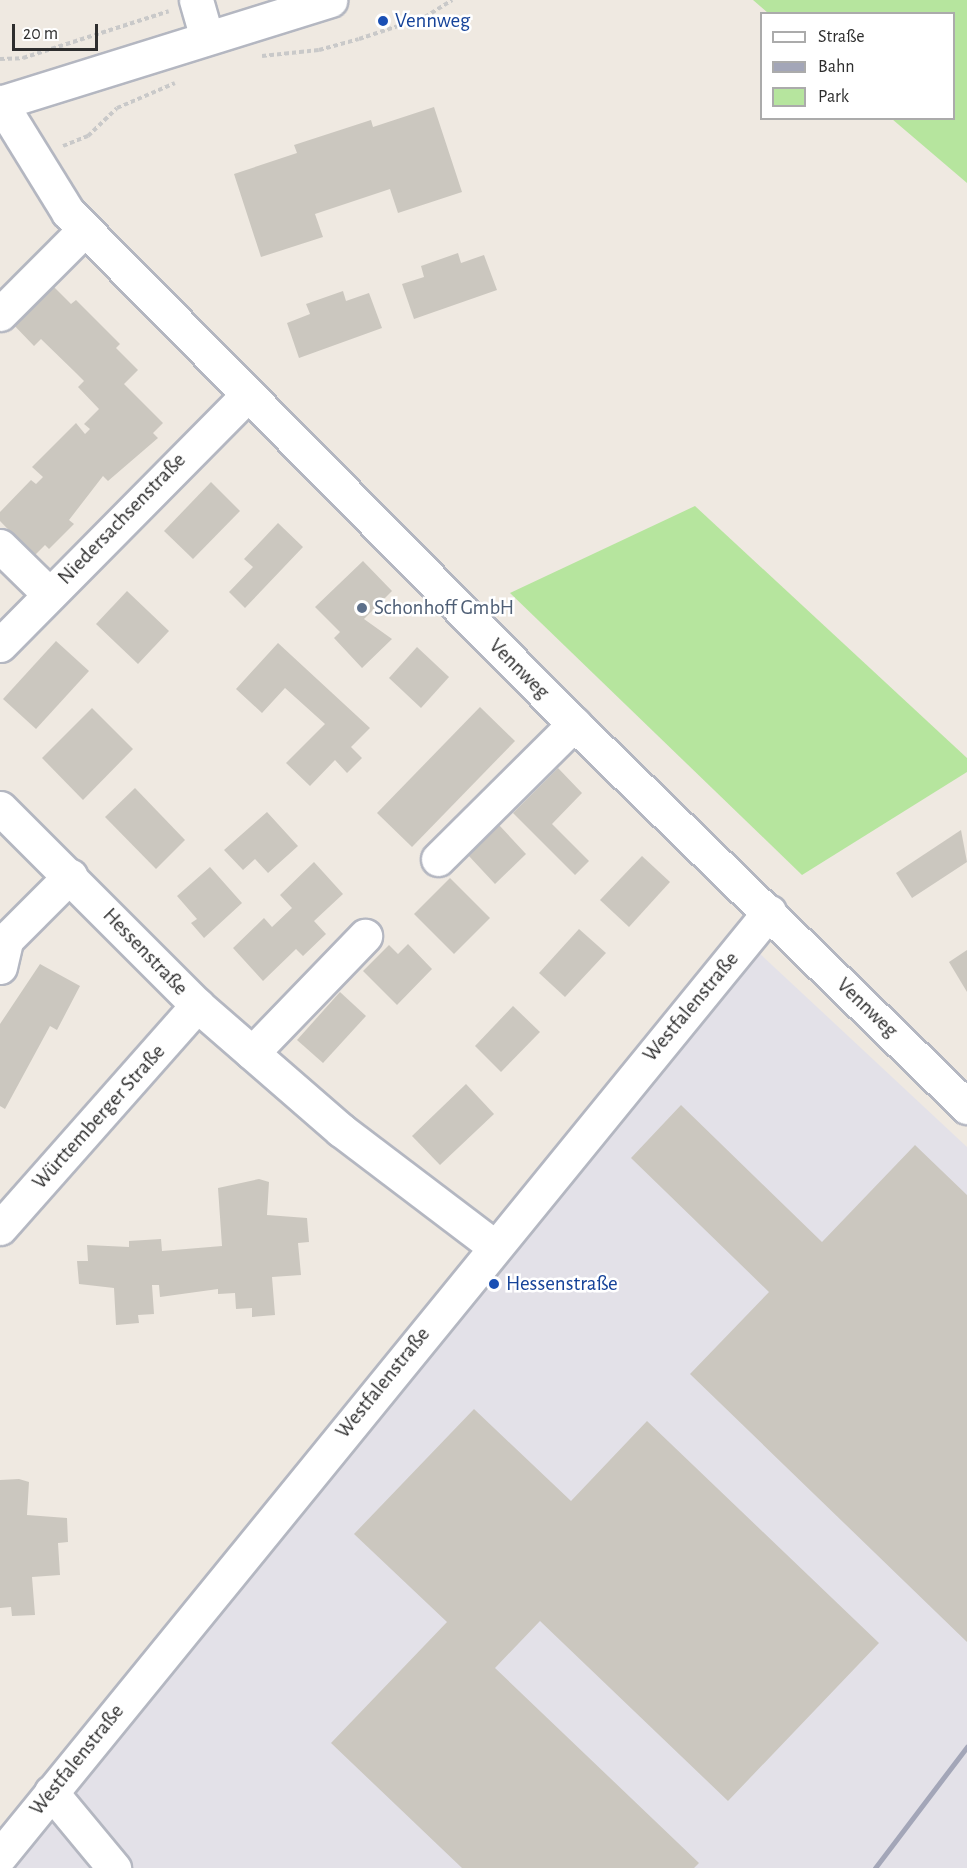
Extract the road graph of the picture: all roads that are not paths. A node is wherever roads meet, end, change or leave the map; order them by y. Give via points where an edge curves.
1 (330, 0) edge
2 (196, 2) edge
3 (206, 36) junction
4 (0, 102) edge
5 (85, 229) junction
6 (0, 314) edge
7 (247, 395) junction
8 (0, 546) edge
9 (49, 594) junction
10 (0, 645) edge
11 (574, 724) junction
12 (0, 808) edge
13 (438, 859) dead end
14 (70, 876) junction
15 (769, 912) junction
16 (365, 936) dead end
17 (0, 967) edge
18 (197, 1005) junction
19 (252, 1053) junction
20 (967, 1107) edge
21 (0, 1228) edge
22 (494, 1246) junction
23 (51, 1792) junction
24 (0, 1856) edge
25 (114, 1868) edge

1 - 3 street
2 - 3 street
3 - 4 street
4 - 5 street, Vennweg
5 - 6 street
5 - 7 street, Vennweg
7 - 9 street, Niedersachsenstraße
7 - 11 street, Vennweg
8 - 9 street
9 - 10 street, Niedersachsenstraße
11 - 13 street
11 - 15 street, Vennweg
12 - 14 street, Hessenstraße
14 - 17 street via 6,940
14 - 18 street, Hessenstraße
15 - 20 street, Vennweg
15 - 22 street, Westfalenstraße
16 - 19 street
18 - 19 street, Hessenstraße
18 - 21 street, Württemberger Straße
19 - 22 street, Hessenstraße via 341,1130
22 - 23 street, Westfalenstraße
23 - 24 street, Westfalenstraße
23 - 25 street

